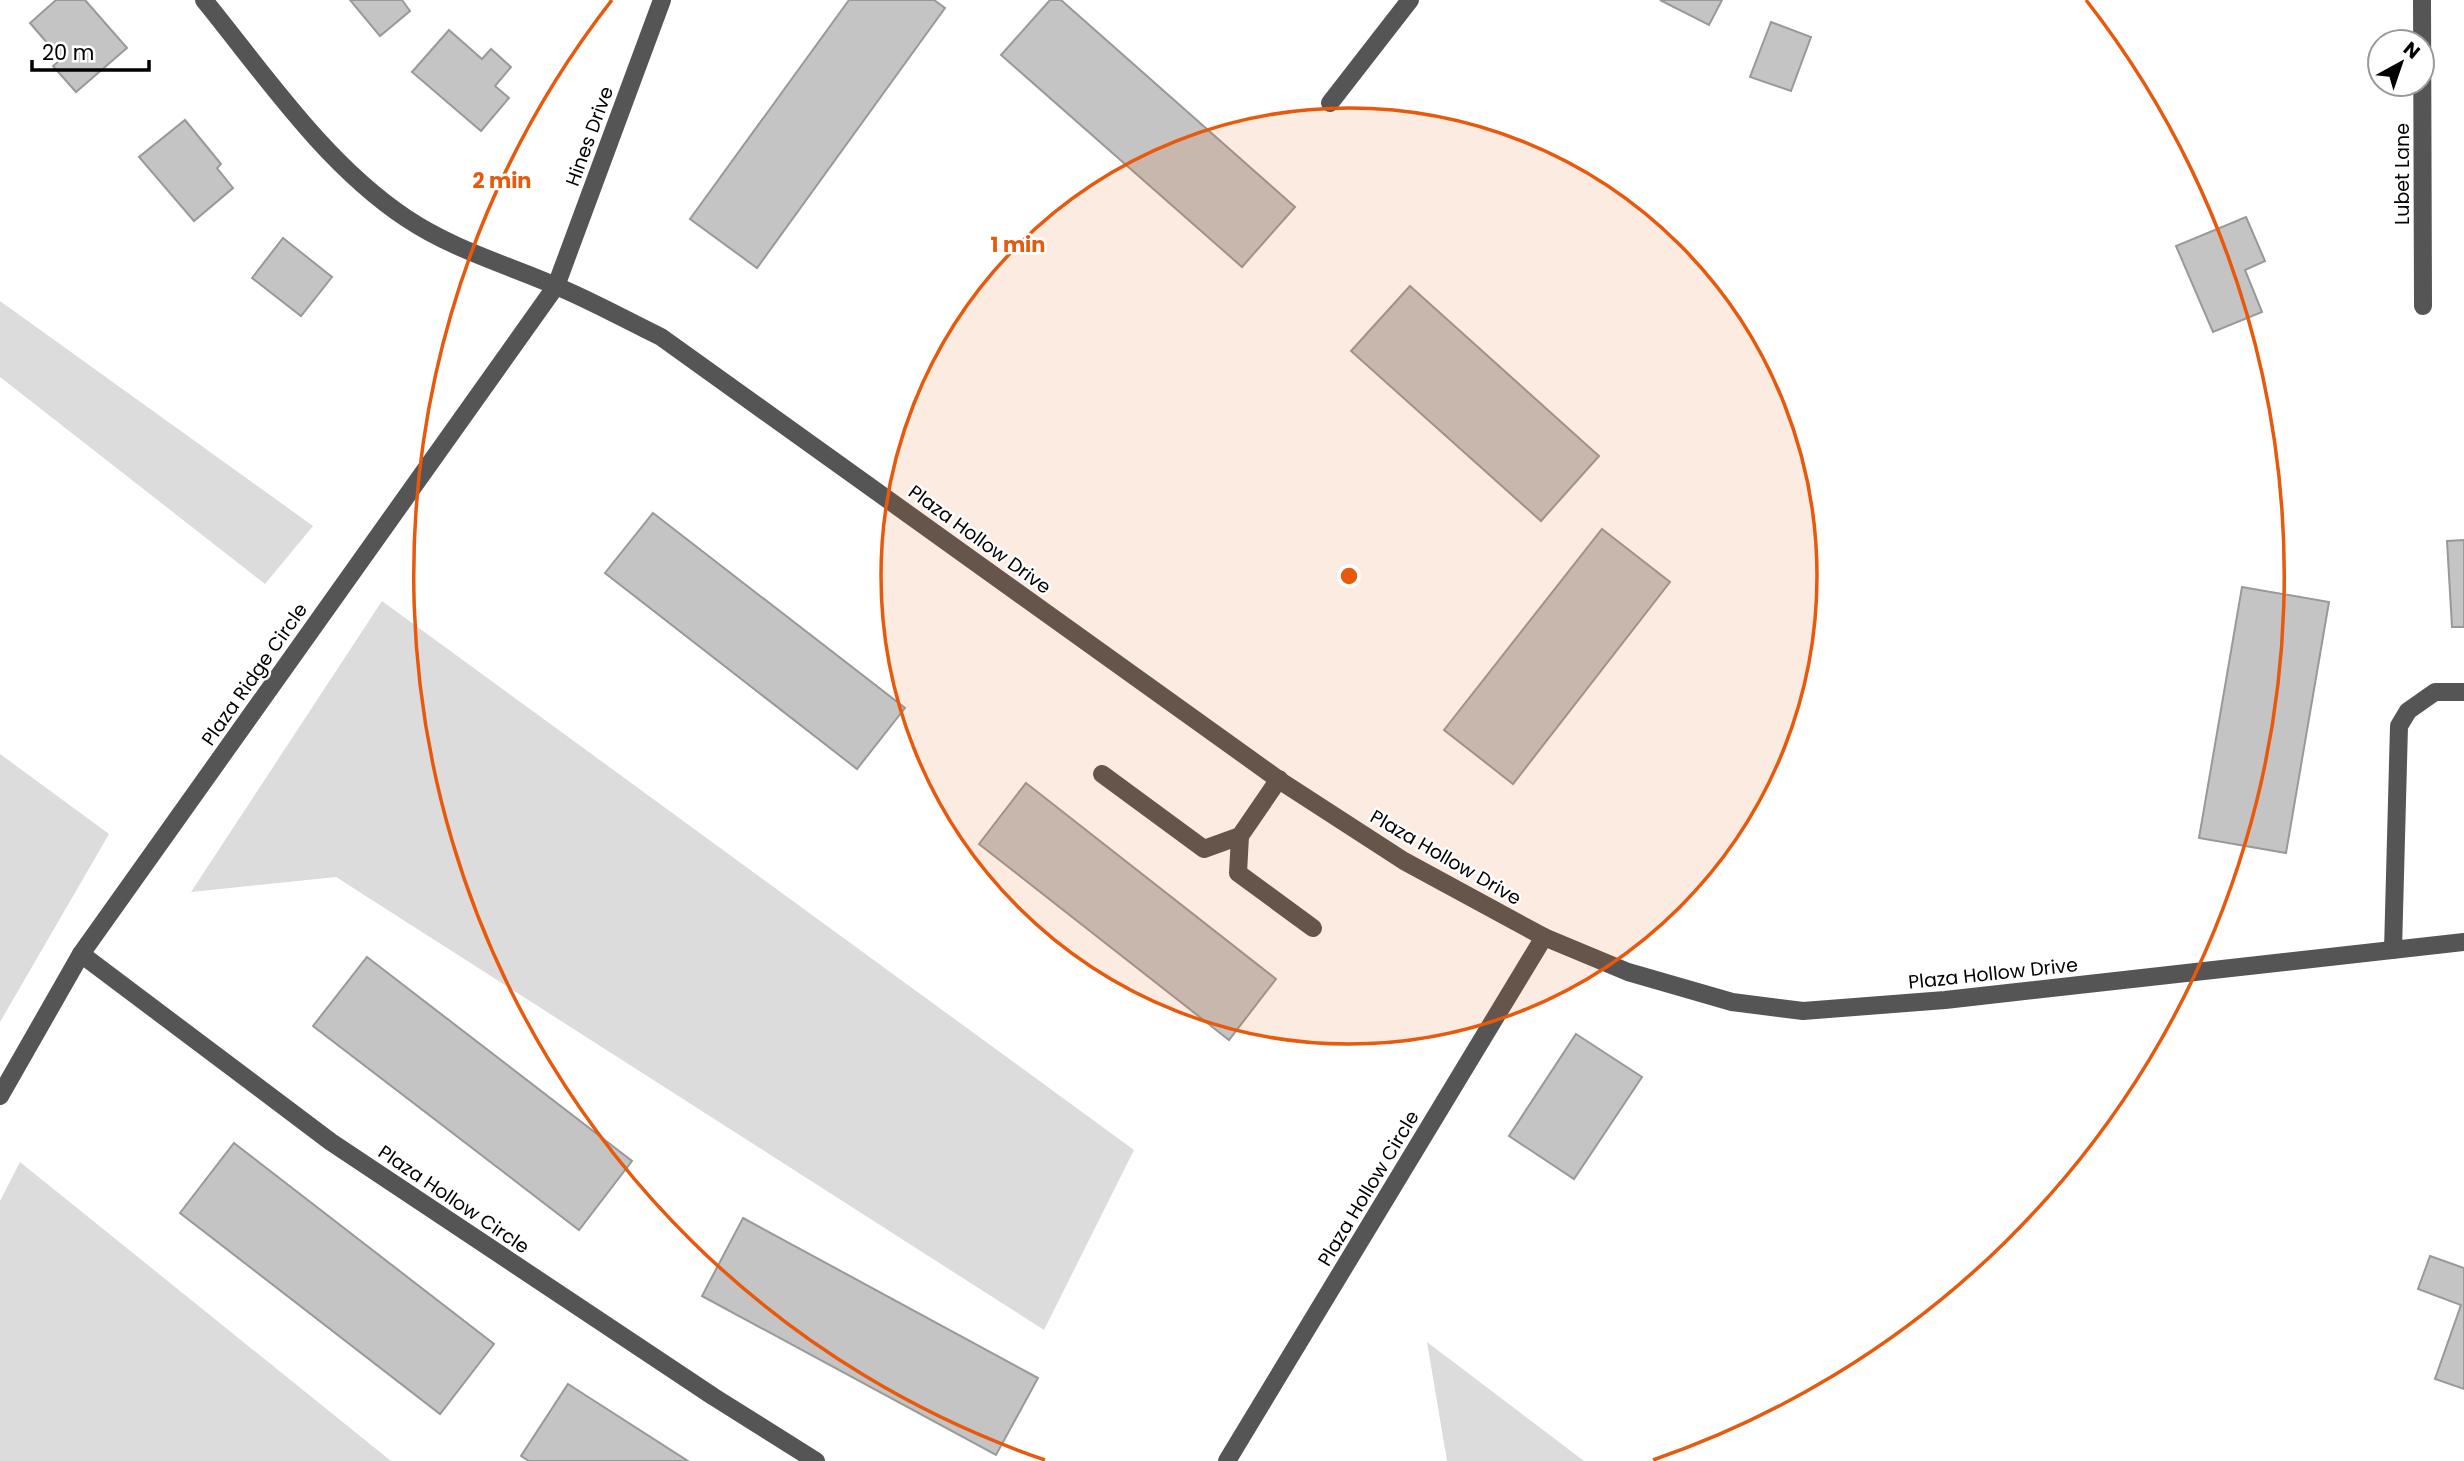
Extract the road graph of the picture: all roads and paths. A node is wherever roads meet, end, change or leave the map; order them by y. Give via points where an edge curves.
1 (204, 0) edge
2 (662, 0) edge
3 (1410, 0) edge
4 (2422, 0) edge
5 (1330, 103) dead end
6 (556, 286) junction
7 (2423, 306) dead end
8 (2464, 692) edge
9 (1102, 774) dead end
10 (1279, 779) junction
11 (1240, 836) junction
12 (1313, 928) dead end
13 (1544, 937) junction
14 (2464, 942) edge
15 (2393, 950) junction
16 (81, 954) junction
17 (0, 1096) edge
18 (816, 1461) edge
19 (1227, 1461) edge

1 - 6 street, Plaza Hollow Drive via 338,162 370,191 442,240
2 - 6 street, Hines Drive
3 - 5 street
4 - 7 street, Lubet Lane
6 - 10 street, Plaza Hollow Drive via 661,337
6 - 16 street, Plaza Ridge Circle
8 - 15 street via 2435,692 2409,711 2399,726
9 - 11 street via 1204,849
10 - 11 street
10 - 13 street, Plaza Hollow Drive via 1404,861
11 - 12 street via 1238,873
13 - 15 street, Plaza Hollow Drive via 1628,972 1732,1002 1803,1011 1945,1000
13 - 19 street, Plaza Hollow Circle
14 - 15 street, Plaza Hollow Drive
16 - 17 street, Plaza Ridge Circle
16 - 18 street, Plaza Hollow Circle via 331,1142

